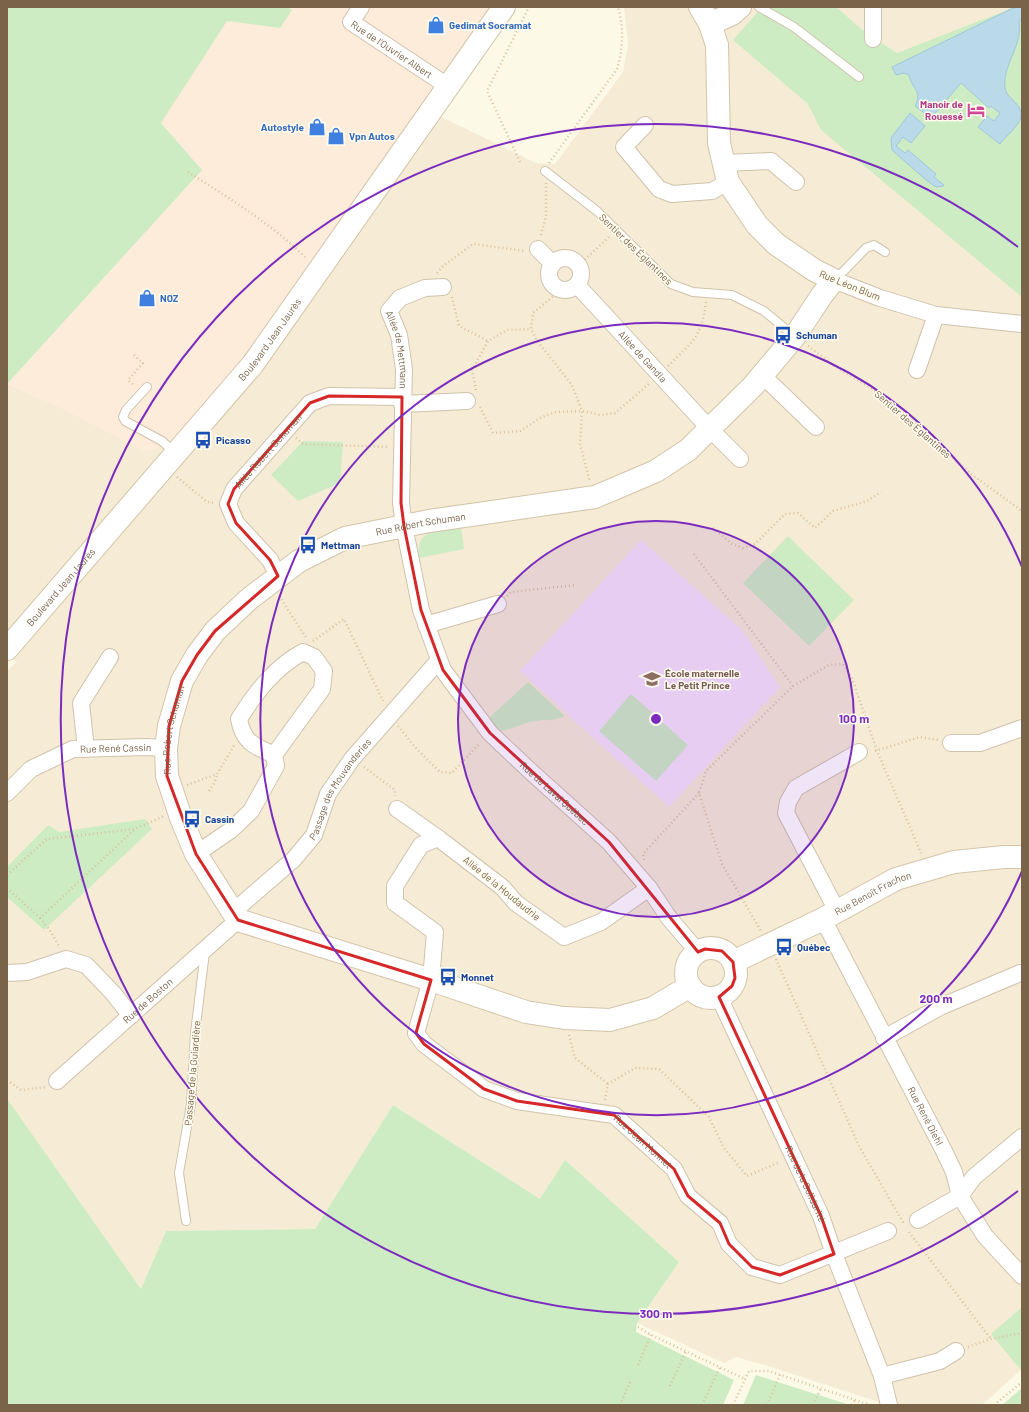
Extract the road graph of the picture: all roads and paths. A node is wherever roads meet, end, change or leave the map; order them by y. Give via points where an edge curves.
1 (361, 7) edge
2 (504, 7) edge
3 (529, 7) edge
4 (618, 7) edge
5 (740, 7) edge
6 (759, 7) edge
7 (873, 7) edge
8 (705, 16) edge
9 (872, 40) dead end
10 (859, 77) dead end
11 (449, 86) junction
12 (645, 125) dead end
13 (520, 162) dead end
14 (545, 171) junction
15 (188, 172) dead end
16 (726, 173) junction
17 (796, 182) dead end
18 (616, 230) junction
19 (538, 249) junction
20 (885, 252) dead end
21 (553, 264) junction
22 (579, 265) junction
23 (320, 271) junction
24 (834, 280) junction
25 (443, 287) joint
26 (569, 287) junction
27 (425, 288) junction
28 (707, 293) junction
29 (936, 315) junction
30 (1022, 324) edge
31 (531, 329) junction
32 (795, 336) junction
33 (488, 341) junction
34 (134, 355) dead end
35 (917, 370) dead end
36 (659, 374) junction
37 (762, 375) junction
38 (145, 389) joint
39 (402, 401) junction
40 (473, 403) junction
41 (582, 411) junction
42 (816, 427) dead end
43 (709, 428) junction
44 (286, 430) junction
45 (401, 447) junction
46 (176, 454) junction
47 (740, 459) dead end
48 (175, 476) dead end
49 (592, 490) dead end
50 (880, 492) dead end
51 (228, 504) junction
52 (1022, 511) edge
53 (404, 526) junction
54 (713, 528) dead end
55 (694, 554) dead end
56 (274, 579) junction
57 (576, 585) dead end
58 (498, 604) joint
59 (426, 625) junction
60 (7, 649) edge
61 (303, 652) junction
62 (110, 658) dead end
63 (439, 660) junction
64 (1022, 728) edge
65 (242, 732) junction
66 (951, 742) joint
67 (86, 748) junction
68 (166, 748) junction
69 (877, 751) dead end
70 (859, 752) dead end
71 (274, 755) junction
72 (352, 758) junction
73 (217, 774) junction
74 (209, 792) dead end
75 (7, 793) edge
76 (699, 793) junction
77 (175, 801) junction
78 (396, 809) joint
79 (135, 829) junction
80 (438, 838) junction
81 (196, 854) junction
82 (1022, 858) edge
83 (643, 866) dead end
84 (7, 875) edge
85 (7, 888) edge
86 (649, 888) junction
87 (236, 915) junction
88 (830, 915) junction
89 (40, 918) junction
90 (764, 936) dead end
91 (205, 949) junction
92 (698, 952) junction
93 (773, 952) dead end
94 (66, 959) junction
95 (733, 962) junction
96 (7, 973) edge
97 (1020, 973) dead end
98 (431, 980) junction
99 (690, 986) junction
100 (719, 996) junction
101 (131, 1016) junction
102 (564, 1018) junction
103 (884, 1038) junction
104 (7, 1080) edge
105 (57, 1081) joint
106 (608, 1084) junction
107 (601, 1114) junction
108 (1022, 1137) edge
109 (794, 1156) junction
110 (960, 1196) junction
111 (918, 1220) dead end
112 (186, 1221) dead end
113 (888, 1231) dead end
114 (834, 1254) junction
115 (1022, 1276) edge
116 (638, 1327) dead end
117 (1022, 1333) edge
118 (651, 1335) junction
119 (991, 1339) junction
120 (686, 1351) junction
121 (956, 1351) joint
122 (638, 1364) dead end
123 (720, 1367) junction
124 (780, 1375) junction
125 (882, 1376) junction
126 (745, 1379) junction
127 (630, 1382) dead end
128 (1022, 1382) edge
129 (670, 1386) dead end
130 (821, 1388) junction
131 (855, 1400) junction
132 (620, 1405) edge
133 (702, 1405) edge
134 (733, 1405) edge
135 (767, 1405) edge
136 (813, 1405) edge
137 (852, 1405) edge
138 (870, 1405) edge
139 (889, 1405) edge
140 (994, 1405) edge

1 - 11 street, Rue de l'Ouvrier Albert via 351,22
2 - 11 street, Boulevard Jean Jaurès
3 - 13 path via 487,91
4 - 14 path via 621,55 617,69 553,156
5 - 8 street via 732,14
6 - 10 lane via 794,27
7 - 9 street
8 - 16 street, Rue Léon Blum via 717,45 719,143
11 - 23 street, Boulevard Jean Jaurès
12 - 16 street via 624,147 659,189 672,194 712,190
14 - 18 lane, Sentier des Églantines via 597,211
14 - 19 path via 546,216
15 - 23 path via 244,208 296,248
16 - 17 street via 771,161
16 - 24 street, Rue Léon Blum via 757,225 776,244 814,270
18 - 22 path
18 - 28 lane, Sentier des Églantines via 670,284 693,292
19 - 21 street
19 - 27 path via 526,252 473,244 442,267
20 - 24 lane via 874,245 866,248
21 - 22 street via 556,260 566,258
21 - 26 street, Allée de Gandia via 550,279 557,287
22 - 26 street via 581,276
23 - 46 street, Boulevard Jean Jaurès via 253,364
24 - 29 street, Rue Léon Blum via 880,298
24 - 32 street, Rue Robert Schuman
25 - 27 street, Allée de Mettmann
25 - 33 path via 451,292 458,326
26 - 31 path via 533,313
26 - 36 street, Allée de Gandia
27 - 39 street, Allée de Mettmann via 400,298 389,311 398,335 404,369
28 - 32 lane, Sentier des Églantines via 732,295 764,311
28 - 36 path via 704,320 697,338
29 - 30 street, Rue Léon Blum
29 - 35 street
31 - 33 path via 507,330
31 - 41 path via 538,342 572,385
32 - 37 street, Rue Robert Schuman
32 - 52 path, Sentier des Églantines via 836,367 881,394 971,474
33 - 40 path via 472,370
34 - 38 path via 143,363 128,380
36 - 41 path via 615,413 601,415
36 - 43 street, Allée de Gandia
37 - 42 street
37 - 43 street, Rue Robert Schuman
38 - 46 lane via 123,417 125,421 162,441
39 - 40 street, Allée de Mettmann
39 - 44 street, Allée Robert Schuman via 329,396 310,403
39 - 45 street, Allée de Mettmann
40 - 41 path via 493,433 520,431 542,417 556,412
41 - 49 path via 580,444
43 - 47 street
43 - 53 street, Rue Robert Schuman via 688,450 668,465 595,497
44 - 45 path via 302,444
44 - 51 street, Allée Robert Schuman via 234,489
45 - 53 street, Allée de Mettmann via 400,503
46 - 60 street, Boulevard Jean Jaurès
48 - 51 path via 207,502
50 - 54 path via 867,501 833,511 815,528 798,513 785,514 755,544 743,548 732,544
51 - 56 street via 236,523 270,560
53 - 56 street, Rue Robert Schuman via 345,538 299,561
53 - 59 street, Rue de Laval Québec
55 - 76 path via 793,686 706,771
56 - 61 path via 310,643
56 - 68 street, Rue Robert Schuman via 215,631 197,655 182,681 169,726
57 - 58 path via 511,592
58 - 59 street
59 - 63 street, Rue de Laval Québec
61 - 65 street via 287,661 254,695 239,719
61 - 71 street via 314,657 324,671 322,689
62 - 67 street via 81,703
63 - 72 street, Passage des Mouvanderies
63 - 86 street, Rue de Laval Québec via 451,681 490,733 609,842
64 - 66 street via 980,743
65 - 71 street via 253,745
65 - 73 path
66 - 69 path via 920,737
67 - 68 street, Rue René Cassin
67 - 75 street, Rue René Cassin via 73,749 31,769
68 - 77 street, Rue Robert Schuman via 166,776
70 - 88 street, Rue René Diehl via 796,788 788,802 786,813
71 - 81 street via 276,766 251,811 231,830
72 - 78 path via 395,790
72 - 87 street, Passage des Mouvanderies via 328,794 314,835 294,859
73 - 74 path
73 - 77 path
76 - 83 path via 643,854
76 - 90 path via 722,864
77 - 79 path
77 - 81 street, Rue Robert Schuman
78 - 80 street, Allée de la Houdaudrie
79 - 84 path via 47,839
79 - 89 path
80 - 86 street, Allée de la Houdaudrie via 502,887 516,903 564,937 601,922
80 - 98 street via 422,845 394,886 395,903 435,932
81 - 87 street, Rue Robert Schuman
82 - 88 street, Rue Benoît Frachon via 1004,857 954,862 896,879
85 - 89 path
86 - 92 street, Rue de Laval Québec via 669,918
87 - 91 street, Rue de Boston
87 - 98 street
88 - 95 street, Rue Benoît Frachon
88 - 103 street, Rue René Diehl
89 - 94 path
91 - 101 street, Rue de Boston
91 - 112 lane, Passage de la Guiardière via 195,1033 191,1104 179,1173
92 - 95 street via 705,949 722,951
92 - 99 street via 688,964 686,971
93 - 119 path via 859,1146 904,1224
94 - 96 street via 27,972
94 - 101 street via 86,965 113,992
95 - 100 street via 735,978 729,989
97 - 103 street via 940,1007
98 - 102 street via 526,1012
98 - 107 street, Rue Jean Monnet via 416,1033 424,1044 484,1089 517,1101
99 - 100 street via 695,993 703,997
99 - 102 street via 653,1008 610,1020
100 - 109 street, Rue de la Solidarité
101 - 105 street, Rue de Boston
102 - 106 path via 575,1058
103 - 110 street, Rue René Diehl via 954,1172
104 - 105 path via 21,1090 43,1088
106 - 107 path
106 - 109 path via 635,1068 659,1069 709,1117 724,1148 747,1176
107 - 114 street, Rue Jean Monnet via 614,1116 674,1169 688,1196 720,1223 729,1244 752,1267 780,1276
108 - 110 street via 974,1177
109 - 114 street, Rue de la Solidarité via 821,1216
110 - 111 street
110 - 115 street, Rue René Diehl via 985,1236
113 - 114 street, Rue Jean Monnet
114 - 125 street, Rue de la Solidarité
116 - 118 path
117 - 119 path
118 - 120 path
118 - 122 path
119 - 121 path
120 - 123 path
120 - 129 path
121 - 125 street via 940,1361
123 - 126 path
123 - 133 path
124 - 126 path via 770,1371 749,1371
124 - 130 path
124 - 135 path
125 - 139 street, Rue de la Solidarité
126 - 134 path
127 - 132 path
128 - 140 path
130 - 131 path
130 - 136 path
131 - 137 path
131 - 138 path

